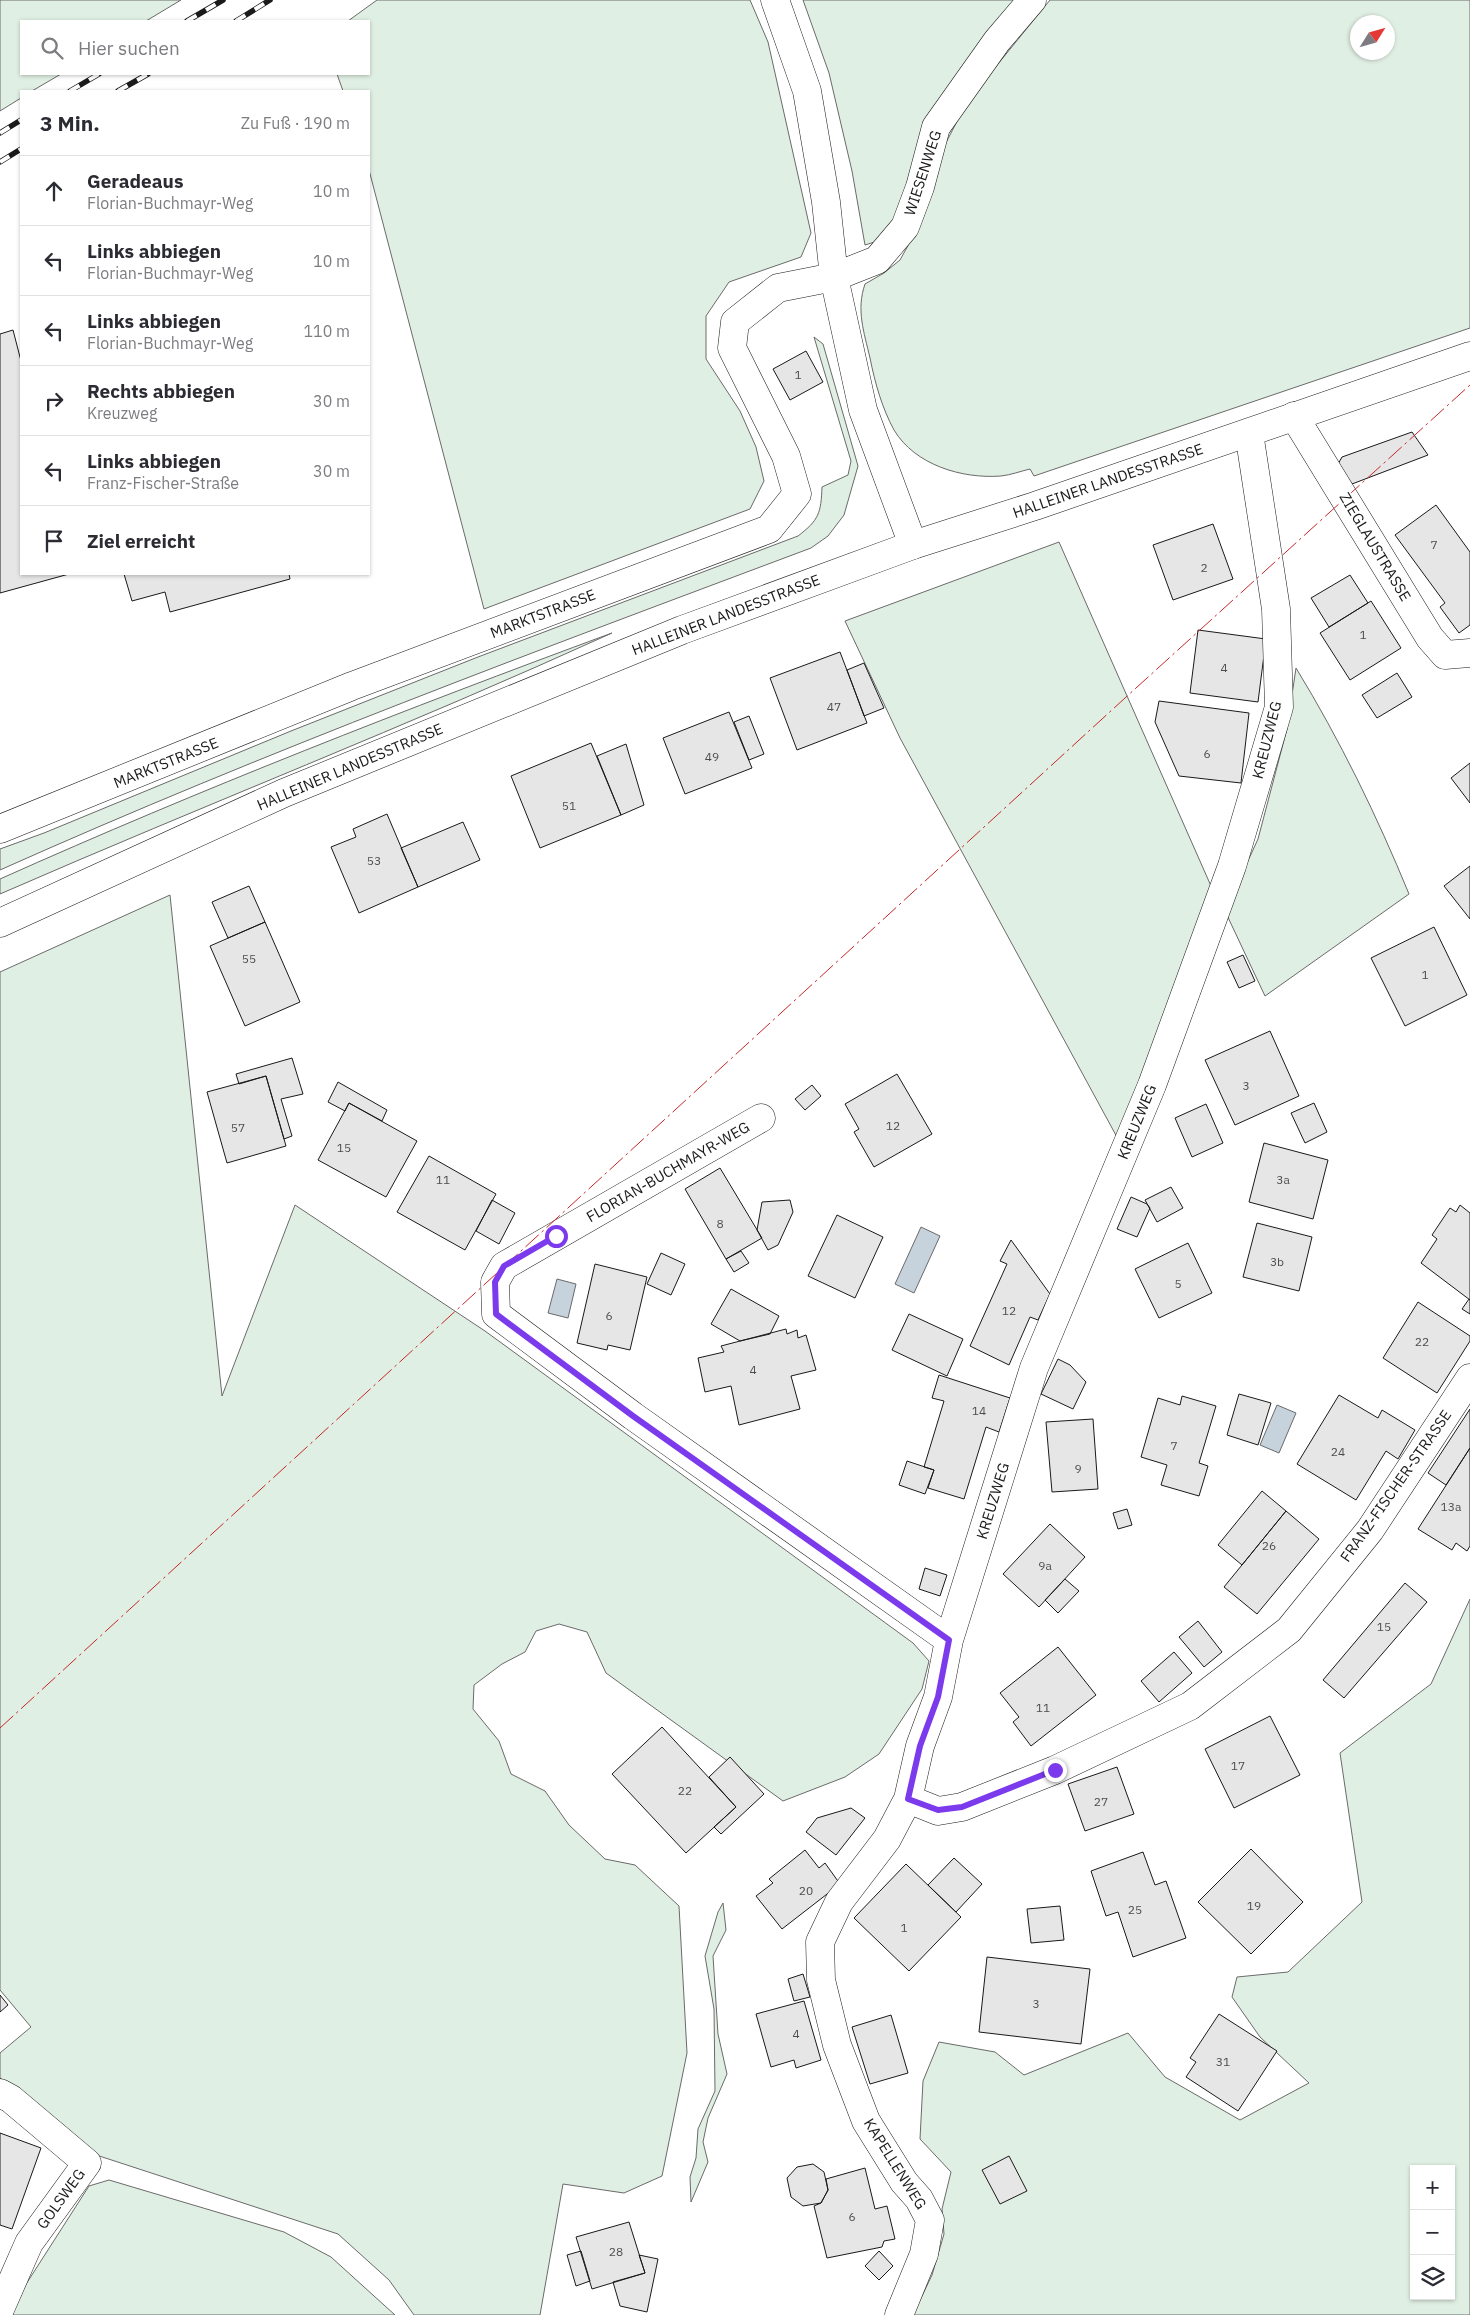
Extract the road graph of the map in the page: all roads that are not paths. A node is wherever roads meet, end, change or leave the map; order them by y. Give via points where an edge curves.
1 (775, 0) edge
2 (1032, 0) edge
3 (834, 277) junction
4 (1470, 356) edge
5 (1294, 416) junction
6 (1249, 433) junction
7 (914, 545) junction
8 (1470, 653) edge
9 (0, 829) edge
10 (0, 923) edge
11 (761, 1118) dead end
12 (1470, 1378) edge
13 (949, 1640) junction
14 (908, 1799) junction
15 (0, 2093) edge
16 (0, 2309) edge
17 (898, 2315) edge

1 - 3 street via 807,91 826,202
2 - 3 street, WIESENWEG via 936,127 905,227 877,260
3 - 7 street via 864,410
3 - 9 street, MARKTSTRASSE via 778,288 735,322 732,348 786,456 796,494 769,528 352,686
4 - 5 street, HALLEINER LANDESSTRASSE
5 - 6 street, HALLEINER LANDESSTRASSE
5 - 8 street, ZIEGLAUSTRASSE via 1430,638 1445,655
6 - 7 street, HALLEINER LANDESSTRASSE
6 - 13 street, KREUZWEG via 1276,608 1279,706 1232,866 1152,1085 1034,1368
7 - 10 street, HALLEINER LANDESSTRASSE via 682,630 284,793
11 - 13 street, FLORIAN-BUCHMAYR-WEG via 504,1266 495,1282 496,1314 633,1416
12 - 14 street, FRANZ-FISCHER-STRASSE via 1370,1530 1290,1630 1190,1706 1055,1770 962,1807 938,1810
13 - 14 street, KREUZWEG via 938,1697 920,1746
14 - 17 street, KAPELLENWEG via 887,1839 839,1902 820,1942 821,1980 837,2045 866,2121 930,2220 924,2254
15 - 16 street, GOLSWEG via 87,2163 29,2243

